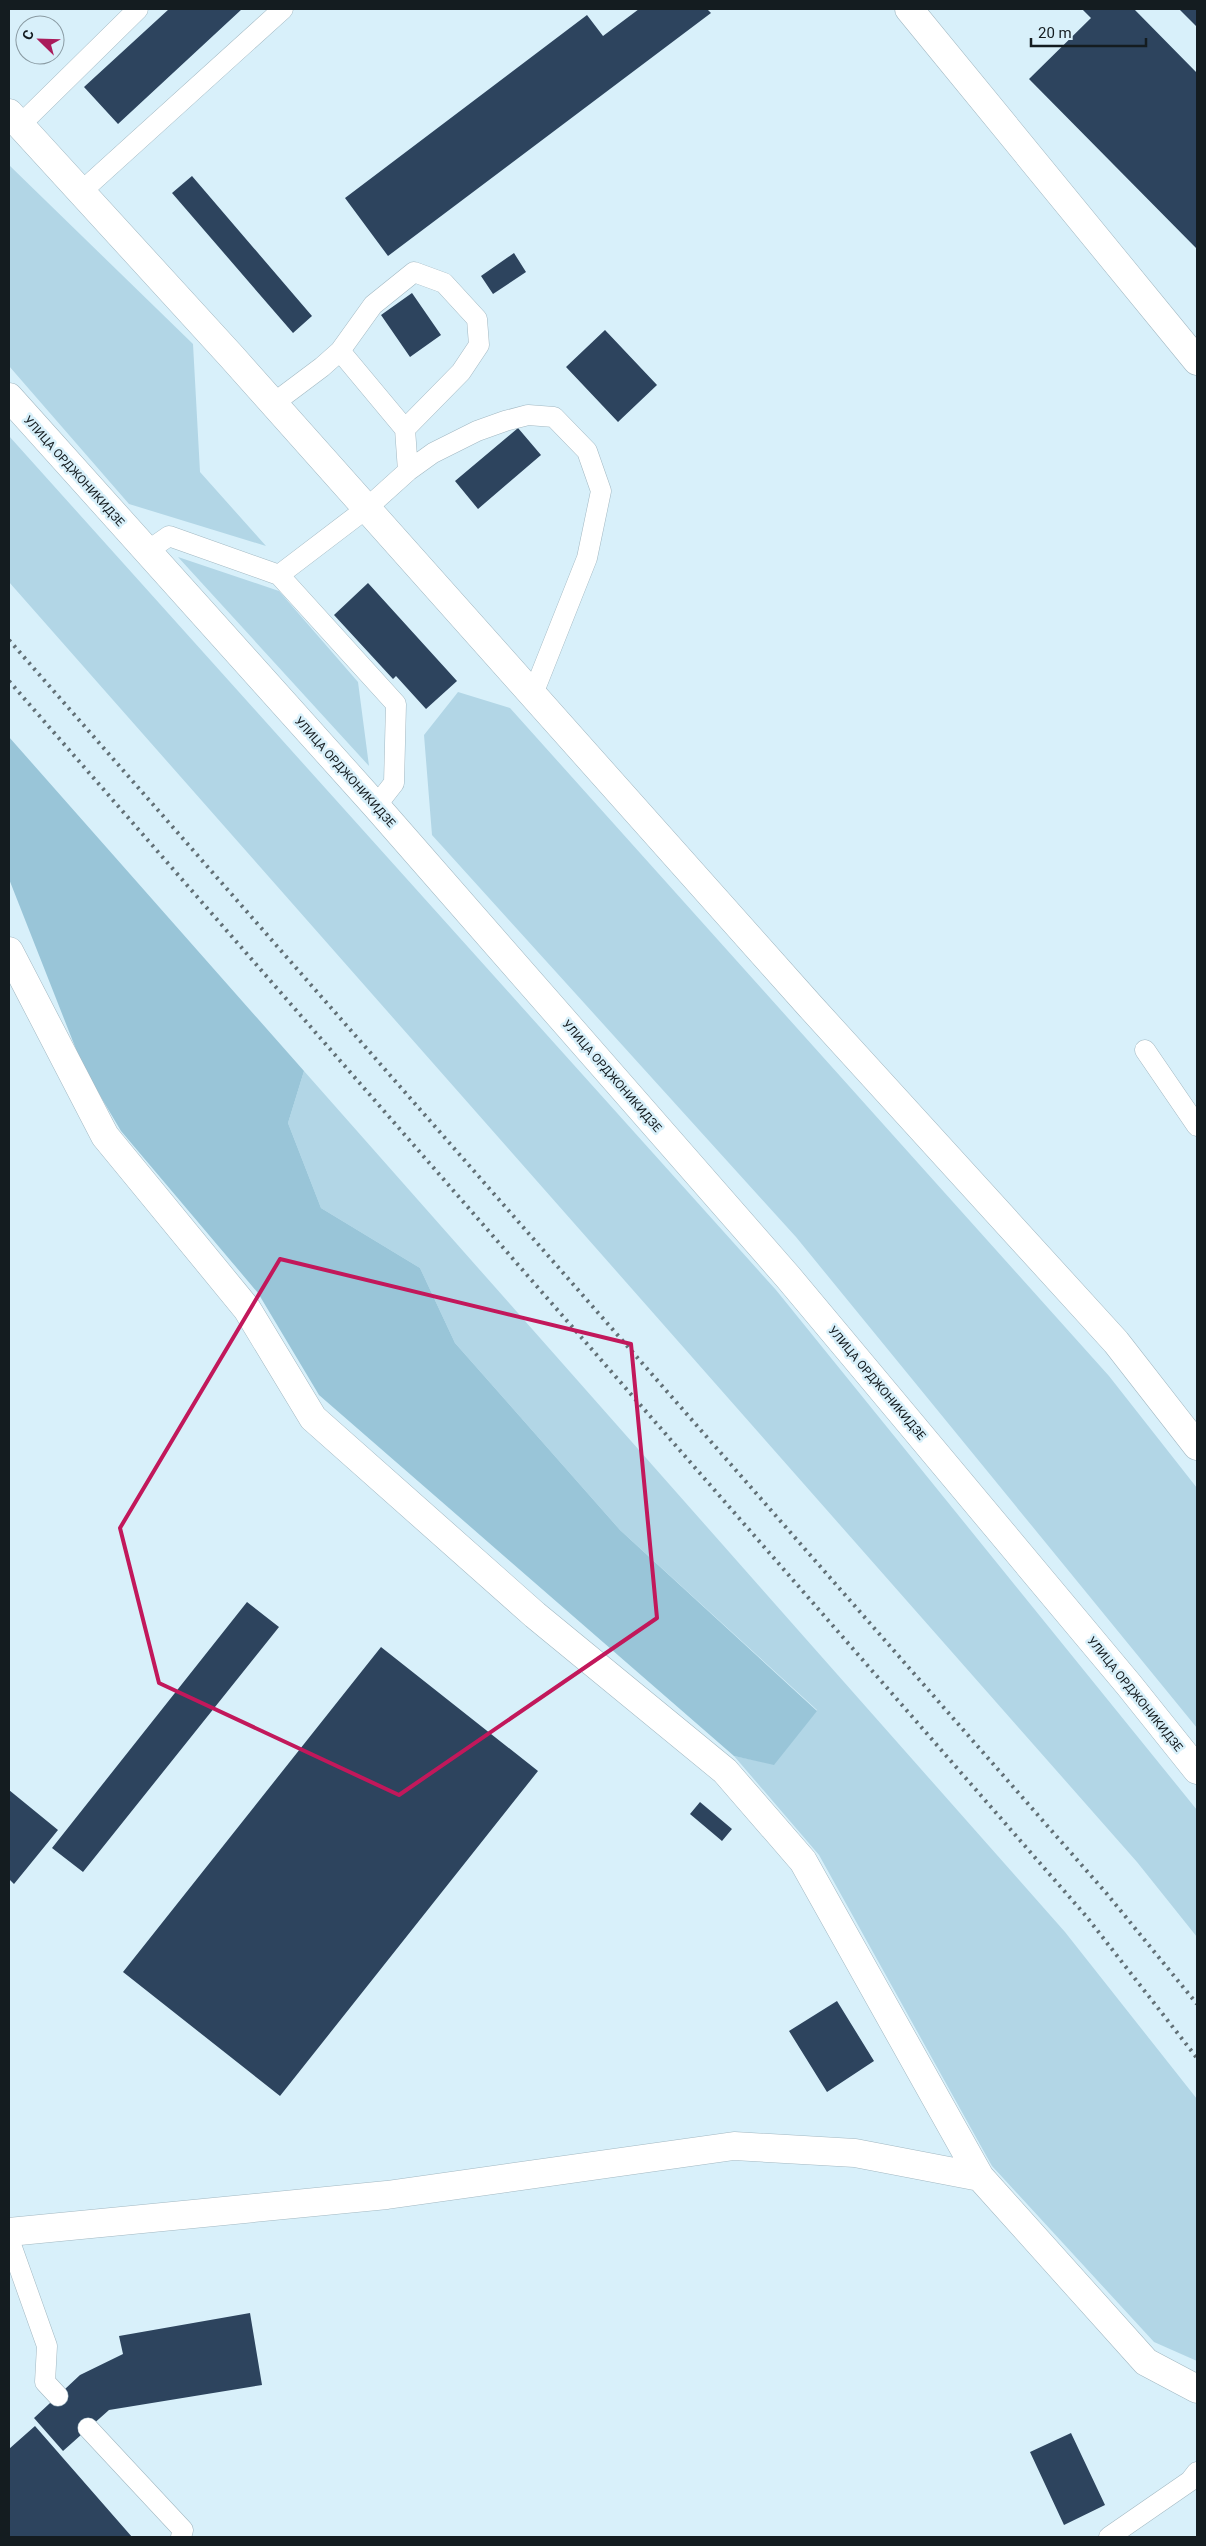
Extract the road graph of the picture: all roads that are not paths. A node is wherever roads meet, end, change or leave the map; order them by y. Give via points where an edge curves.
1 (138, 9) edge
2 (283, 9) edge
3 (909, 9) edge
4 (14, 119) edge
5 (82, 191) junction
6 (340, 351) junction
7 (1197, 361) edge
8 (9, 397) edge
9 (274, 403) junction
10 (405, 429) junction
11 (408, 471) junction
12 (367, 508) junction
13 (146, 552) junction
14 (279, 575) junction
15 (533, 694) junction
16 (376, 806) junction
17 (9, 951) edge
18 (1145, 1050) dead end
19 (1197, 1126) edge
20 (1197, 1446) edge
21 (1197, 1770) edge
22 (980, 2176) junction
23 (9, 2232) edge
24 (9, 2239) edge
25 (1197, 2389) edge
26 (58, 2396) dead end
27 (88, 2428) dead end
28 (1195, 2481) edge
29 (181, 2537) edge
30 (1109, 2537) edge

1 - 4 lane
2 - 5 lane
3 - 7 main road
4 - 5 main road
5 - 9 main road
6 - 9 lane
6 - 10 lane
6 - 10 lane via 373,305 414,272 444,283 476,318 479,345 461,372
8 - 13 main road, УЛИЦА ОРДЖОНИКИДЗЕ
9 - 12 main road
10 - 11 lane
11 - 12 lane
11 - 15 lane via 433,453 477,431 528,415 554,417 587,451 601,490 587,558
12 - 14 lane
12 - 15 main road
13 - 14 lane via 169,536
13 - 16 main road, УЛИЦА ОРДЖОНИКИДЗЕ
14 - 16 lane via 396,704 394,783
15 - 20 main road via 1116,1342
16 - 21 main road, УЛИЦА ОРДЖОНИКИДЗЕ via 788,1277
17 - 22 main road via 105,1136 246,1309 313,1418 535,1615 725,1771 803,1861
18 - 19 lane
22 - 23 main road via 855,2153 734,2146 387,2195
22 - 25 main road via 1146,2362
24 - 26 lane via 47,2346 46,2382
27 - 29 lane via 183,2530
28 - 30 lane

